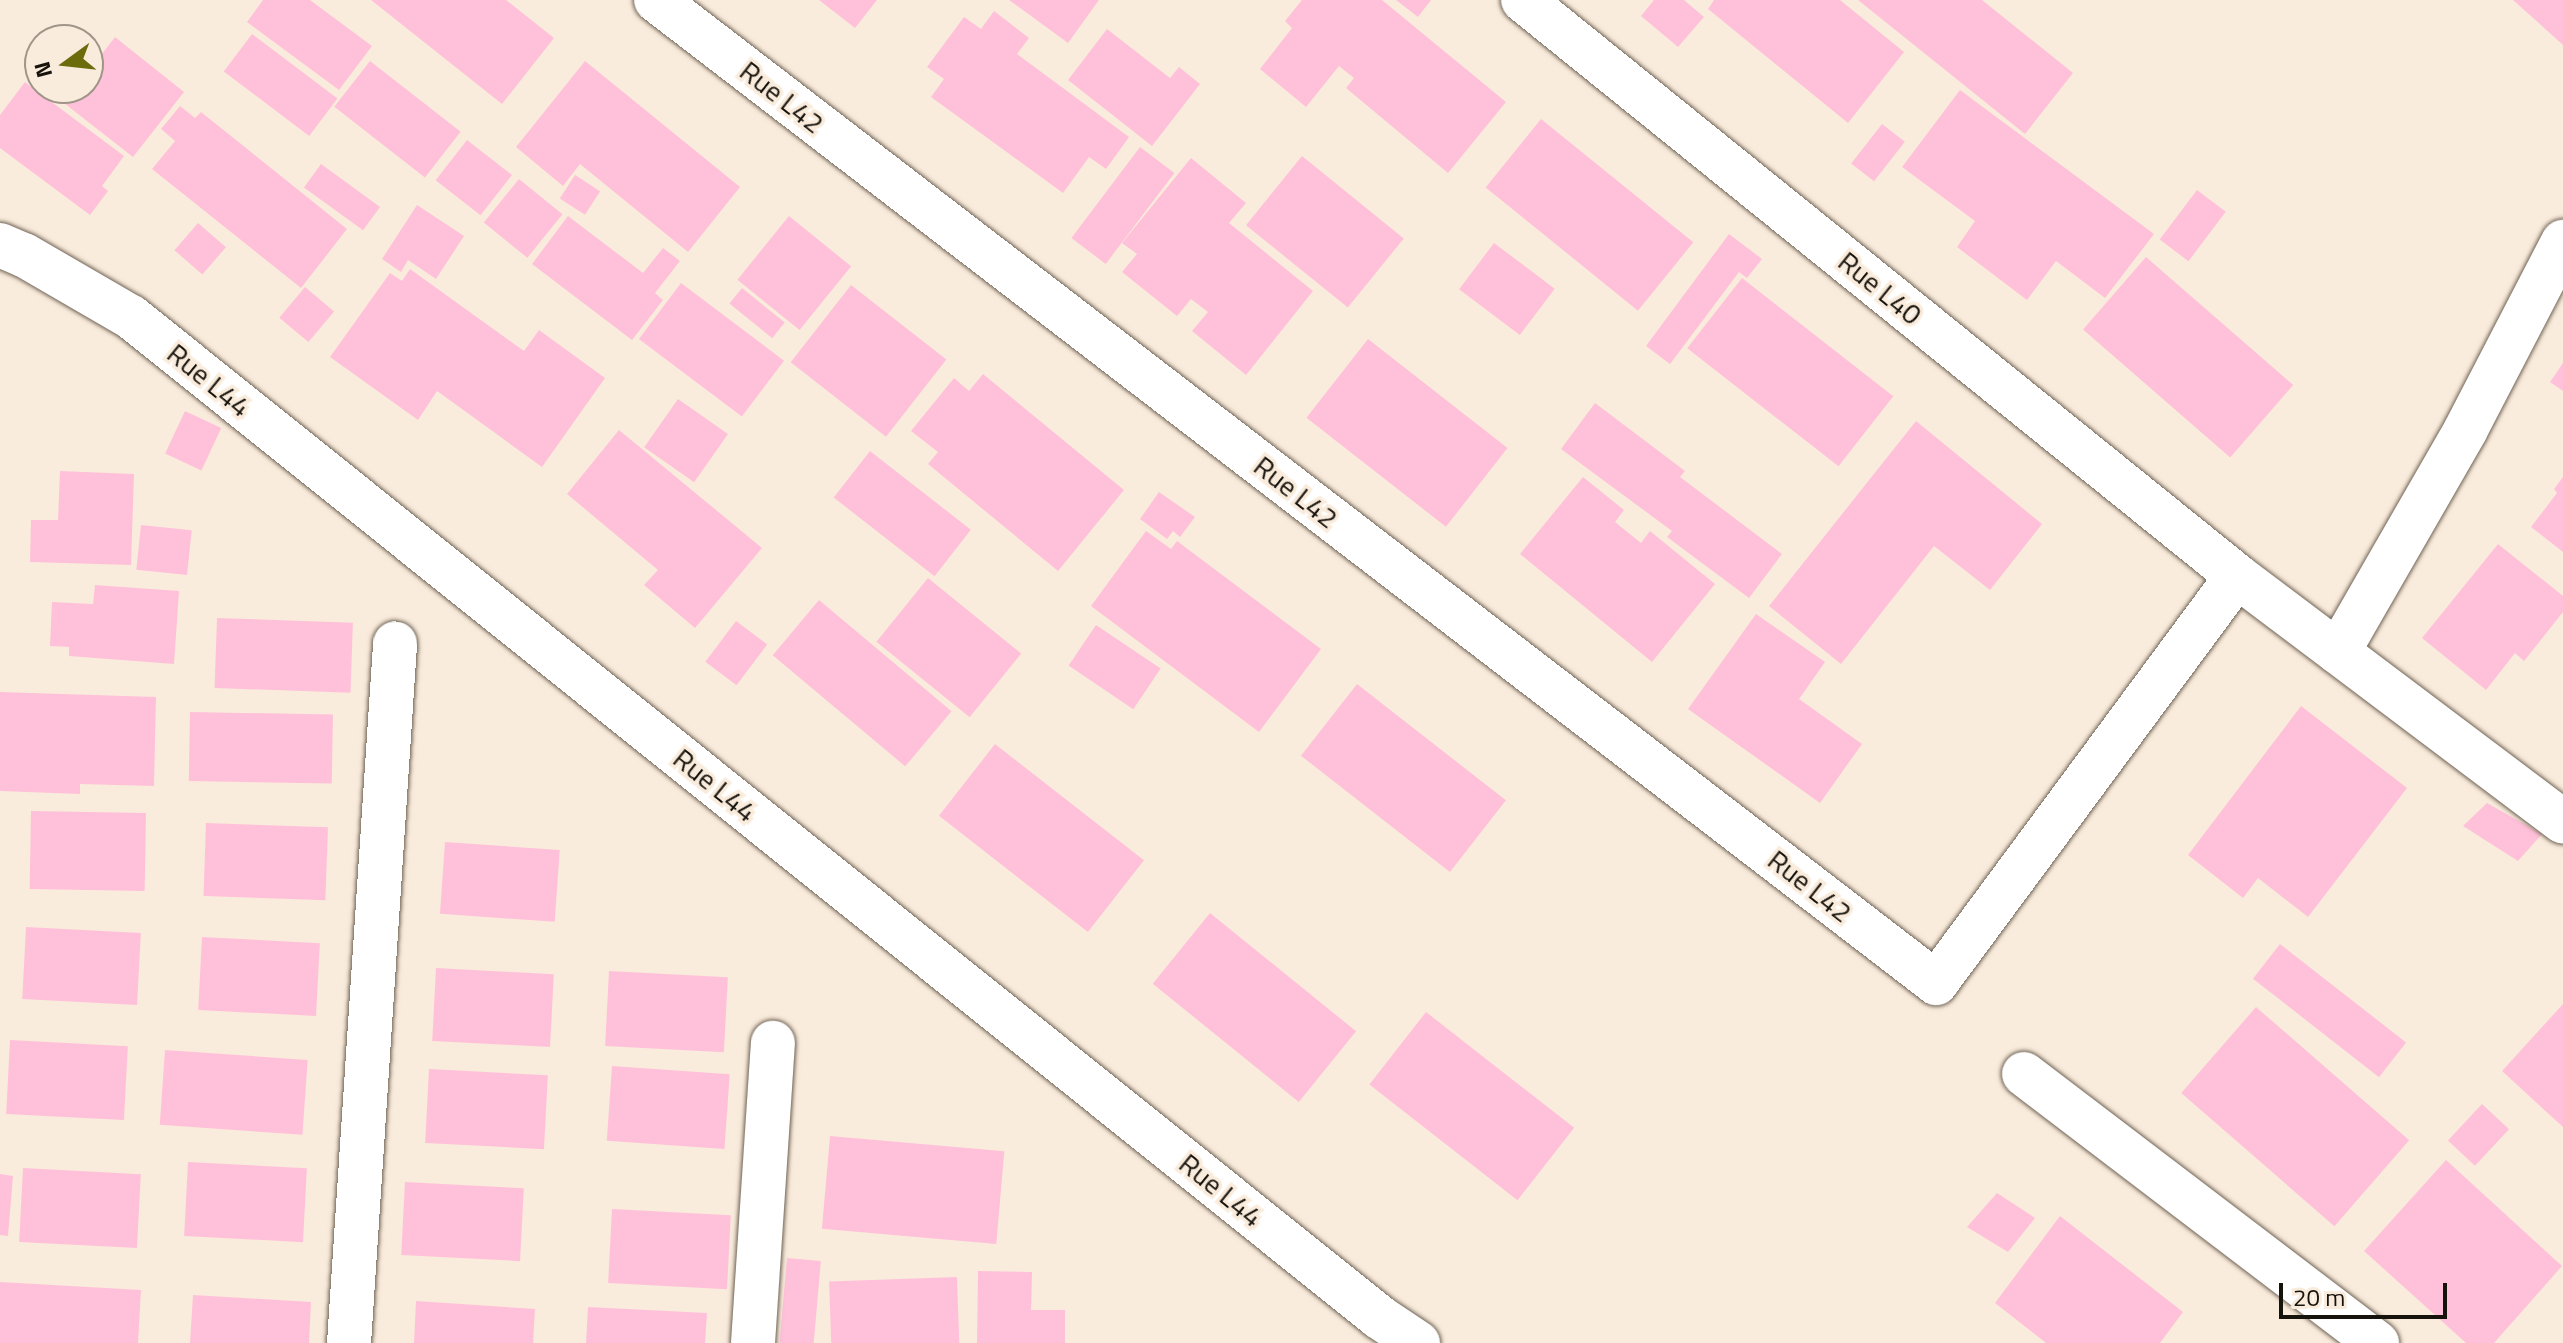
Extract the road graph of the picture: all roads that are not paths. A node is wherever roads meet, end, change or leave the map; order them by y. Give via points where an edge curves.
1 (656, 0) edge
2 (1523, 0) edge
3 (2563, 242) edge
4 (0, 245) edge
5 (2237, 576) junction
6 (395, 644) dead end
7 (2338, 652) junction
8 (2563, 822) edge
9 (773, 1043) dead end
10 (2024, 1074) dead end
11 (349, 1343) edge
12 (753, 1343) edge
13 (1418, 1343) edge
14 (2377, 1343) edge

1 - 5 street, Rue L42 via 1936,983
2 - 5 street, Rue L40
3 - 7 street via 2466,429
4 - 13 street, Rue L44 via 131,317 1366,1307
5 - 7 street, Rue L40
6 - 11 street
7 - 8 street, Rue L40
9 - 12 street
10 - 14 street

